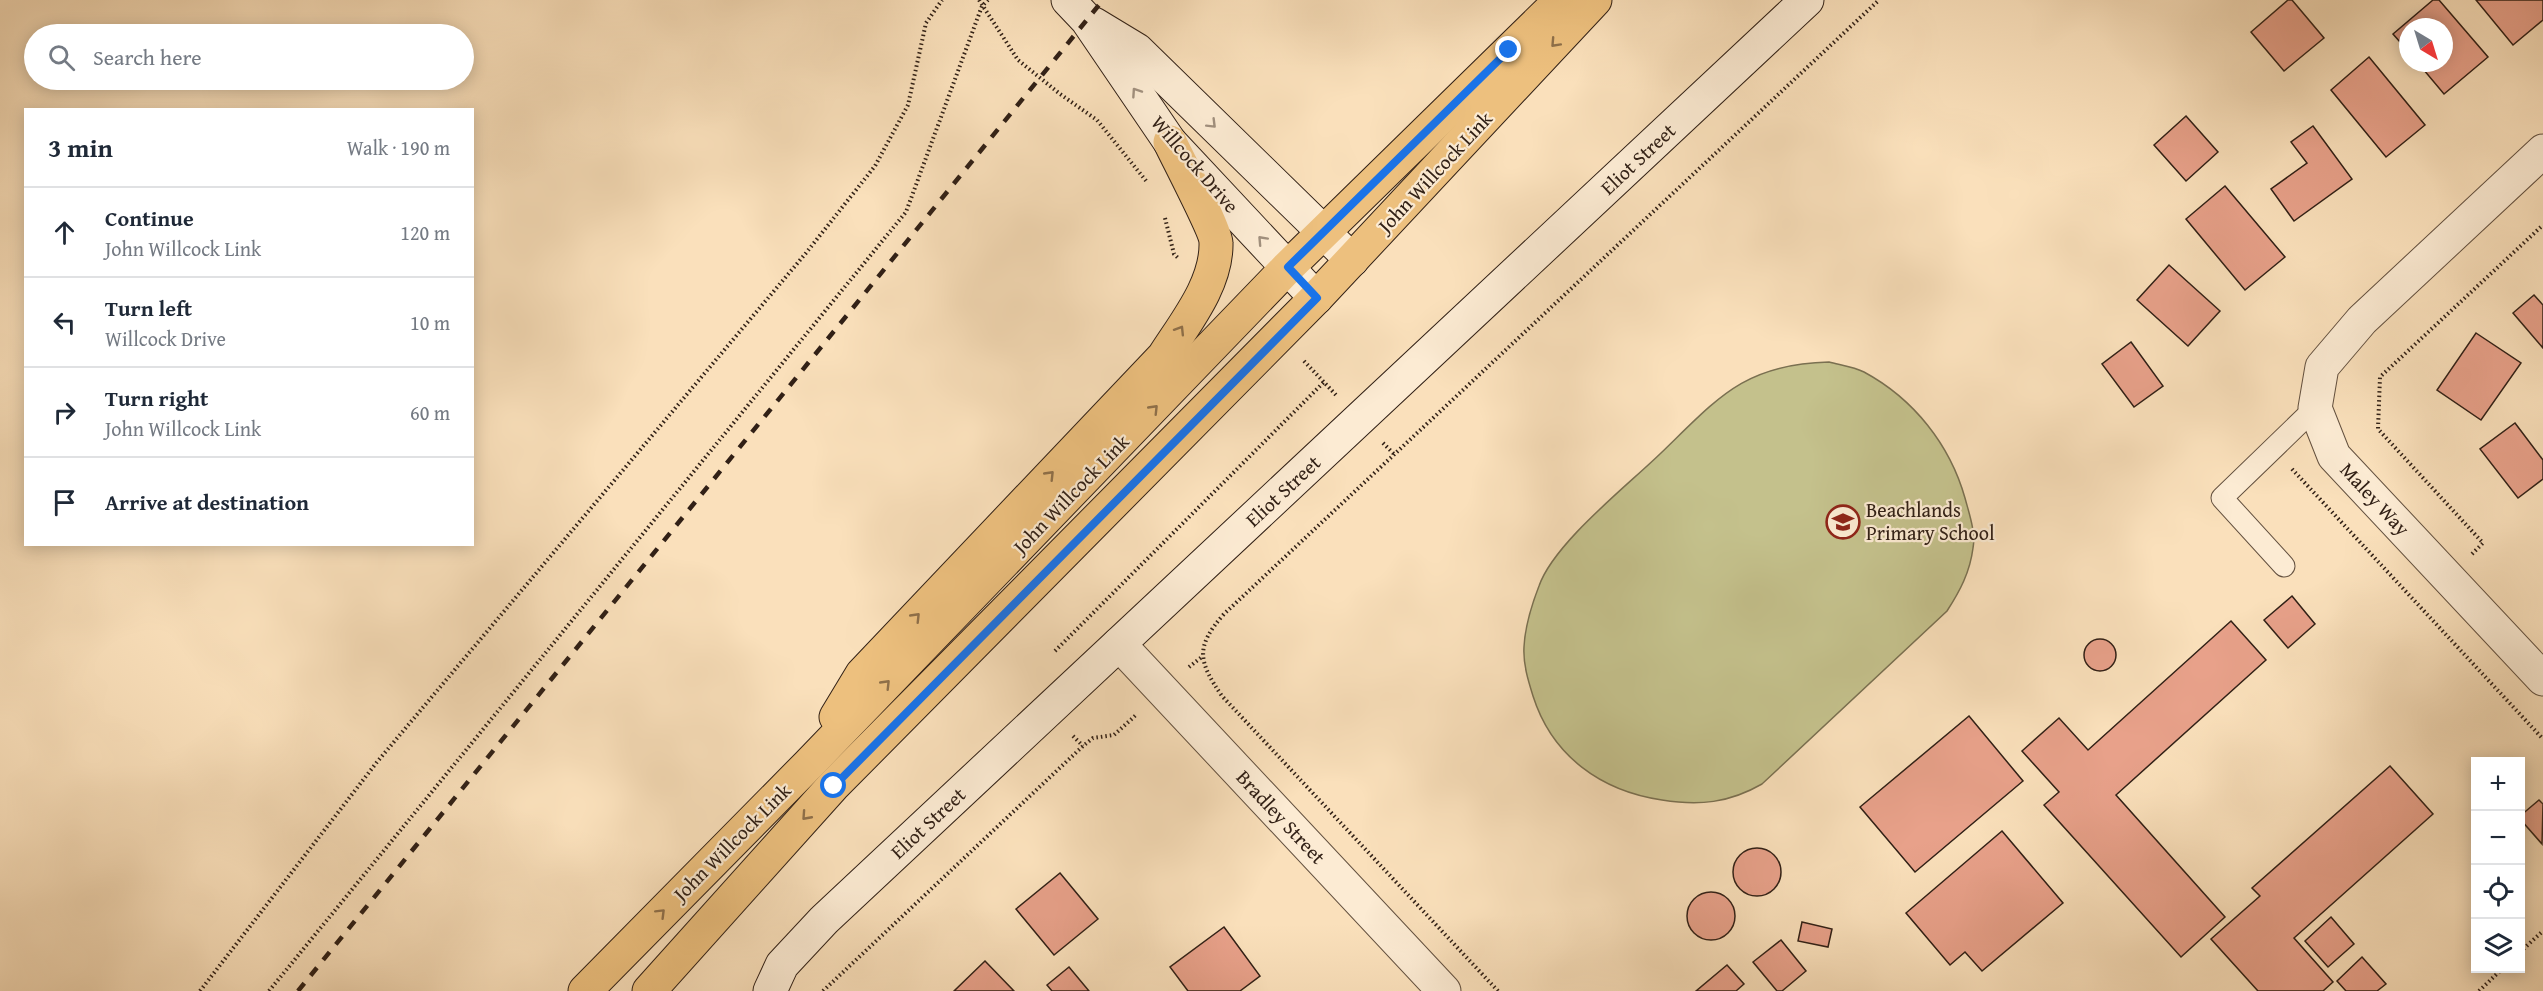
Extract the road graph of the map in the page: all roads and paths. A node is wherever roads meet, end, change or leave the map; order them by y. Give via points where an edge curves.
1 (942, 0) edge
2 (979, 0) edge
3 (988, 0) edge
4 (1539, 0) edge
5 (1561, 0) edge
6 (1595, 0) edge
7 (1808, 0) edge
8 (1879, 0) edge
9 (982, 6) junction
10 (1077, 10) edge
11 (1509, 50) junction
12 (1170, 142) junction
13 (2543, 151) edge
14 (1150, 186) dead end
15 (1164, 216) dead end
16 (2543, 225) edge
17 (1323, 233) junction
18 (1352, 260) junction
19 (1182, 262) dead end
20 (1288, 267) junction
21 (1317, 298) junction
22 (1299, 356) dead end
23 (1324, 382) junction
24 (1343, 403) dead end
25 (2315, 408) junction
26 (2273, 448) junction
27 (2483, 543) dead end
28 (2284, 566) dead end
29 (1119, 644) junction
30 (1054, 652) dead end
31 (1203, 656) junction
32 (1185, 670) dead end
33 (2543, 679) edge
34 (1140, 711) dead end
35 (2543, 739) edge
36 (808, 765) junction
37 (2543, 931) edge
38 (2525, 947) edge
39 (2499, 973) edge
40 (653, 988) edge
41 (200, 991) edge
42 (269, 991) edge
43 (585, 991) edge
44 (770, 991) edge
45 (823, 991) edge
46 (1444, 991) edge
47 (1498, 991) edge
48 (2479, 991) edge

1 - 41 path via 926,23 908,105 875,165 806,253 377,762
2 - 9 path
3 - 9 path
4 - 11 lane
5 - 11 main road, John Willcock Link
6 -> 18 main road, John Willcock Link
7 - 29 street, Eliot Street
8 - 31 path via 1224,614 1208,633
9 - 14 path via 1018,60 1097,120
9 - 42 path via 906,212
12 -> 10 street, Willcock Drive
10 -> 17 street, Willcock Drive via 1137,50
11 - 17 main road, John Willcock Link
20 -> 12 street, Willcock Drive
36 -> 12 main road via 862,674 1164,356 1194,308 1212,271 1217,242
13 - 25 street via 2362,320 2322,367
15 - 19 path via 1174,254
16 - 27 path via 2380,377 2379,429
17 - 18 street, Willcock Drive
17 - 20 main road, John Willcock Link
18 - 21 main road, John Willcock Link
20 - 21 street, Willcock Drive
36 -> 20 main road, John Willcock Link
21 -> 40 main road, John Willcock Link via 834,786
22 - 23 path
23 - 24 path
23 - 30 path
25 - 26 lane
25 - 33 street, Maley Way via 2334,456
26 - 28 lane via 2222,498
26 - 35 path
29 - 44 street, Eliot Street via 824,920 782,965
29 - 46 street, Bradley Street
31 - 32 path
31 - 47 path via 1206,673 1222,696
34 - 45 path via 1114,735 1093,738 1083,746
43 -> 36 main road, John Willcock Link
37 - 38 path
39 - 48 path

